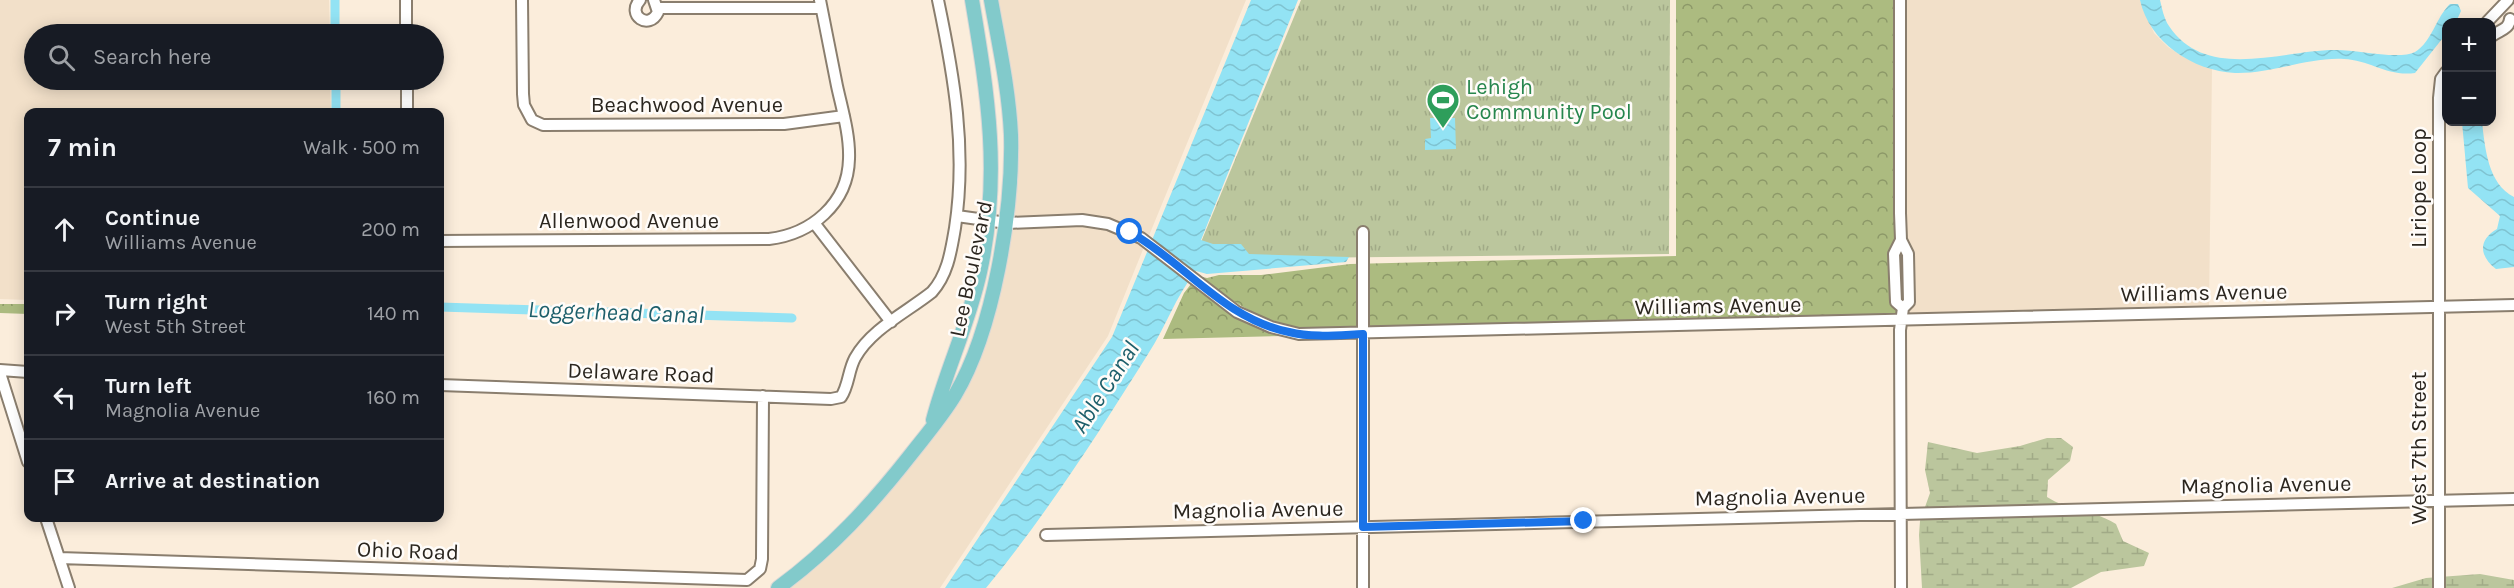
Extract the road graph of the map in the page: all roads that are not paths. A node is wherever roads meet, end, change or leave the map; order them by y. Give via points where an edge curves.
1 (406, 0) edge
2 (522, 0) edge
3 (640, 0) edge
4 (938, 0) edge
5 (972, 0) edge
6 (992, 0) edge
7 (1900, 0) edge
8 (2508, 0) edge
9 (656, 4) edge
10 (820, 4) edge
11 (2491, 18) edge
12 (406, 24) edge
13 (2442, 78) edge
14 (406, 90) edge
15 (407, 108) edge
16 (844, 116) junction
17 (957, 216) junction
18 (988, 221) junction
19 (1007, 223) junction
20 (815, 224) junction
21 (1363, 232) dead end
22 (444, 241) edge
23 (2514, 305) edge
24 (2438, 307) junction
25 (1902, 320) junction
26 (891, 322) junction
27 (1363, 334) junction
28 (0, 372) edge
29 (24, 372) edge
30 (444, 386) edge
31 (763, 396) junction
32 (931, 428) junction
33 (24, 449) edge
34 (2514, 499) edge
35 (2439, 501) junction
36 (1900, 514) junction
37 (47, 522) edge
38 (1363, 527) junction
39 (1046, 535) dead end
40 (59, 558) junction
41 (69, 588) edge
42 (778, 588) edge
43 (1363, 588) edge
44 (1901, 588) edge
45 (2439, 588) edge

1 - 12 street
2 - 16 street, Beachwood Avenue via 522,94 532,120 554,125 784,124
3 - 9 street via 635,13 643,21 654,19
4 - 17 street via 958,103
5 - 18 main road, Lee Boulevard via 990,112
6 - 19 main road, Lee Boulevard via 1010,112
7 - 25 street via 1901,240 1894,254 1896,302 1903,308
8 - 11 street
9 - 10 street
10 - 16 street
13 - 24 street, Liriope Loop
14 - 15 street
16 - 20 street via 848,171 840,192
17 - 18 street, Williams Avenue
17 - 26 street via 948,266 939,284
18 - 19 street, Williams Avenue
18 - 32 main road, Lee Boulevard via 980,273
19 - 27 street, Williams Avenue via 1095,221 1141,238 1237,312 1271,327 1299,334
19 - 32 main road, Lee Boulevard via 975,352 955,395
20 - 22 street, Allenwood Avenue via 795,234 769,239
20 - 26 street
21 - 27 street
23 - 24 street, Williams Avenue
24 - 25 street, Williams Avenue
24 - 35 street, West 7th Street
25 - 27 street, Williams Avenue
25 - 36 street
26 - 31 street, Delaware Road via 855,357 840,397
27 - 38 street
28 - 29 street
28 - 33 street
30 - 31 street, Delaware Road
31 - 40 street, Ohio Road via 762,559 754,576 740,582
32 - 42 main road, Lee Boulevard via 861,516
34 - 35 street, Magnolia Avenue
35 - 36 street, Magnolia Avenue
35 - 45 street, West 7th Street
36 - 38 street, Magnolia Avenue
36 - 44 street
37 - 40 street
38 - 39 street, Magnolia Avenue
38 - 43 street
40 - 41 street

